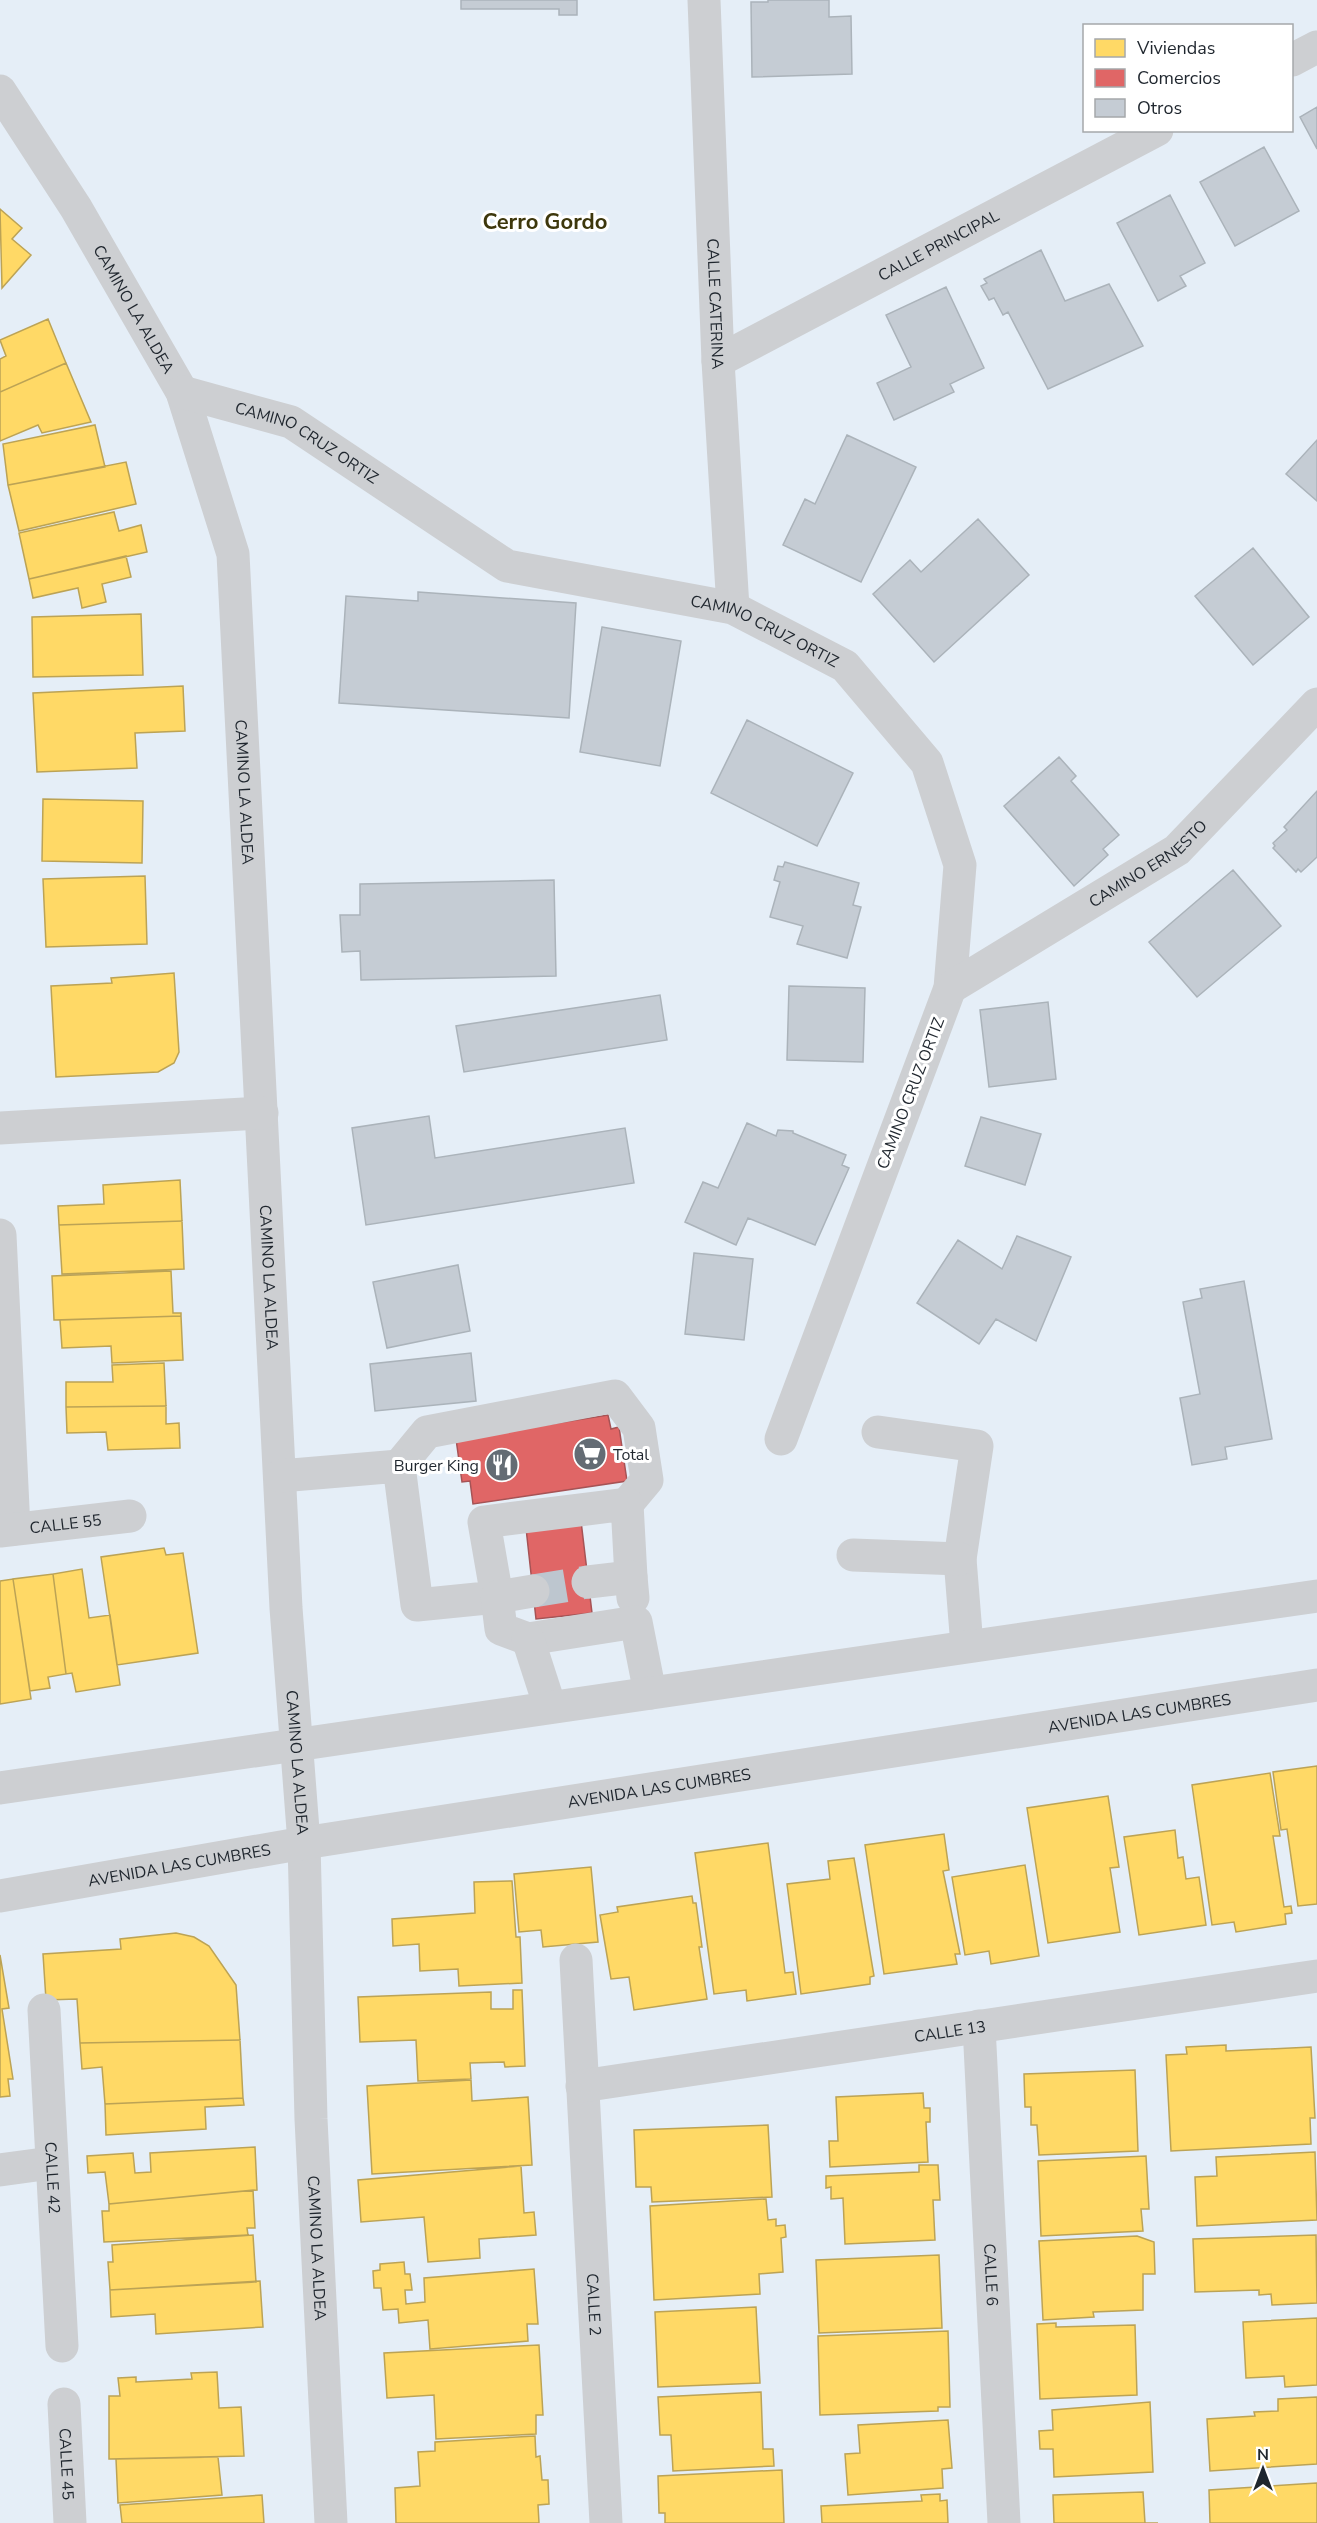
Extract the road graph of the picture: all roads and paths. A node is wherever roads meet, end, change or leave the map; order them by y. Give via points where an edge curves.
1 (704, 0) edge
2 (1317, 47) edge
3 (1293, 59) edge
4 (0, 92) edge
5 (1153, 132) edge
6 (718, 361) junction
7 (182, 392) junction
8 (733, 608) junction
9 (1317, 704) edge
10 (950, 988) junction
11 (262, 1113) junction
12 (0, 1128) edge
13 (0, 1235) edge
14 (878, 1432) dead end
15 (780, 1439) dead end
16 (399, 1466) junction
17 (279, 1476) junction
18 (627, 1504) junction
19 (130, 1516) dead end
20 (7, 1530) edge
21 (853, 1555) dead end
22 (960, 1559) junction
23 (631, 1576) junction
24 (588, 1582) tunnel mouth
25 (533, 1591) tunnel mouth
26 (1317, 1596) edge
27 (497, 1597) junction
28 (636, 1622) junction
29 (528, 1639) junction
30 (967, 1646) junction
31 (1317, 1685) edge
32 (650, 1693) junction
33 (550, 1707) junction
34 (296, 1745) junction
35 (0, 1788) edge
36 (304, 1843) junction
37 (0, 1896) edge
38 (576, 1960) dead end
39 (1317, 1976) edge
40 (44, 2010) dead end
41 (980, 2026) junction
42 (582, 2086) junction
43 (51, 2163) junction
44 (0, 2170) edge
45 (62, 2346) dead end
46 (64, 2404) dead end
47 (70, 2523) edge
48 (331, 2523) edge
49 (606, 2523) edge
50 (1004, 2523) edge

1 - 6 main road, CALLE CATERINA
2 - 3 main road
4 - 7 main road, CAMINO LA ALDEA via 76,208
5 - 6 main road, CALLE PRINCIPAL
6 - 8 main road, CALLE CATERINA
7 - 8 main road, CAMINO CRUZ ORTIZ via 291,422 507,566
7 - 11 main road, CAMINO LA ALDEA via 233,554
8 - 10 main road, CAMINO CRUZ ORTIZ via 845,666 927,763 960,865
9 - 10 main road, CAMINO ERNESTO via 1177,850
10 - 15 main road, CAMINO CRUZ ORTIZ
11 - 12 main road
11 - 17 main road, CAMINO LA ALDEA
13 - 20 main road
14 - 22 main road via 977,1446
16 - 17 main road
16 - 18 main road via 426,1432 615,1396 639,1428 647,1480
16 - 27 main road via 417,1605
17 - 34 main road, CAMINO LA ALDEA
18 - 23 main road
18 - 27 main road via 484,1522
19 - 20 main road, CALLE 55
21 - 22 main road
22 - 30 main road
23 - 24 main road
23 - 28 main road
25 - 27 main road
26 - 30 main road
27 - 29 main road via 501,1629
28 - 29 main road
28 - 32 main road
29 - 33 main road
30 - 32 main road
31 - 36 main road, AVENIDA LAS CUMBRES
32 - 33 main road
33 - 34 main road
34 - 35 main road
34 - 36 main road, CAMINO LA ALDEA
36 - 37 main road, AVENIDA LAS CUMBRES
36 - 48 main road, CAMINO LA ALDEA via 312,2131
38 - 42 main road, CALLE 2
39 - 41 main road, CALLE 13
40 - 43 main road, CALLE 42
41 - 42 main road, CALLE 13
41 - 50 main road, CALLE 6
42 - 49 main road, CALLE 2
43 - 44 main road
43 - 45 main road, CALLE 42
46 - 47 main road, CALLE 45

